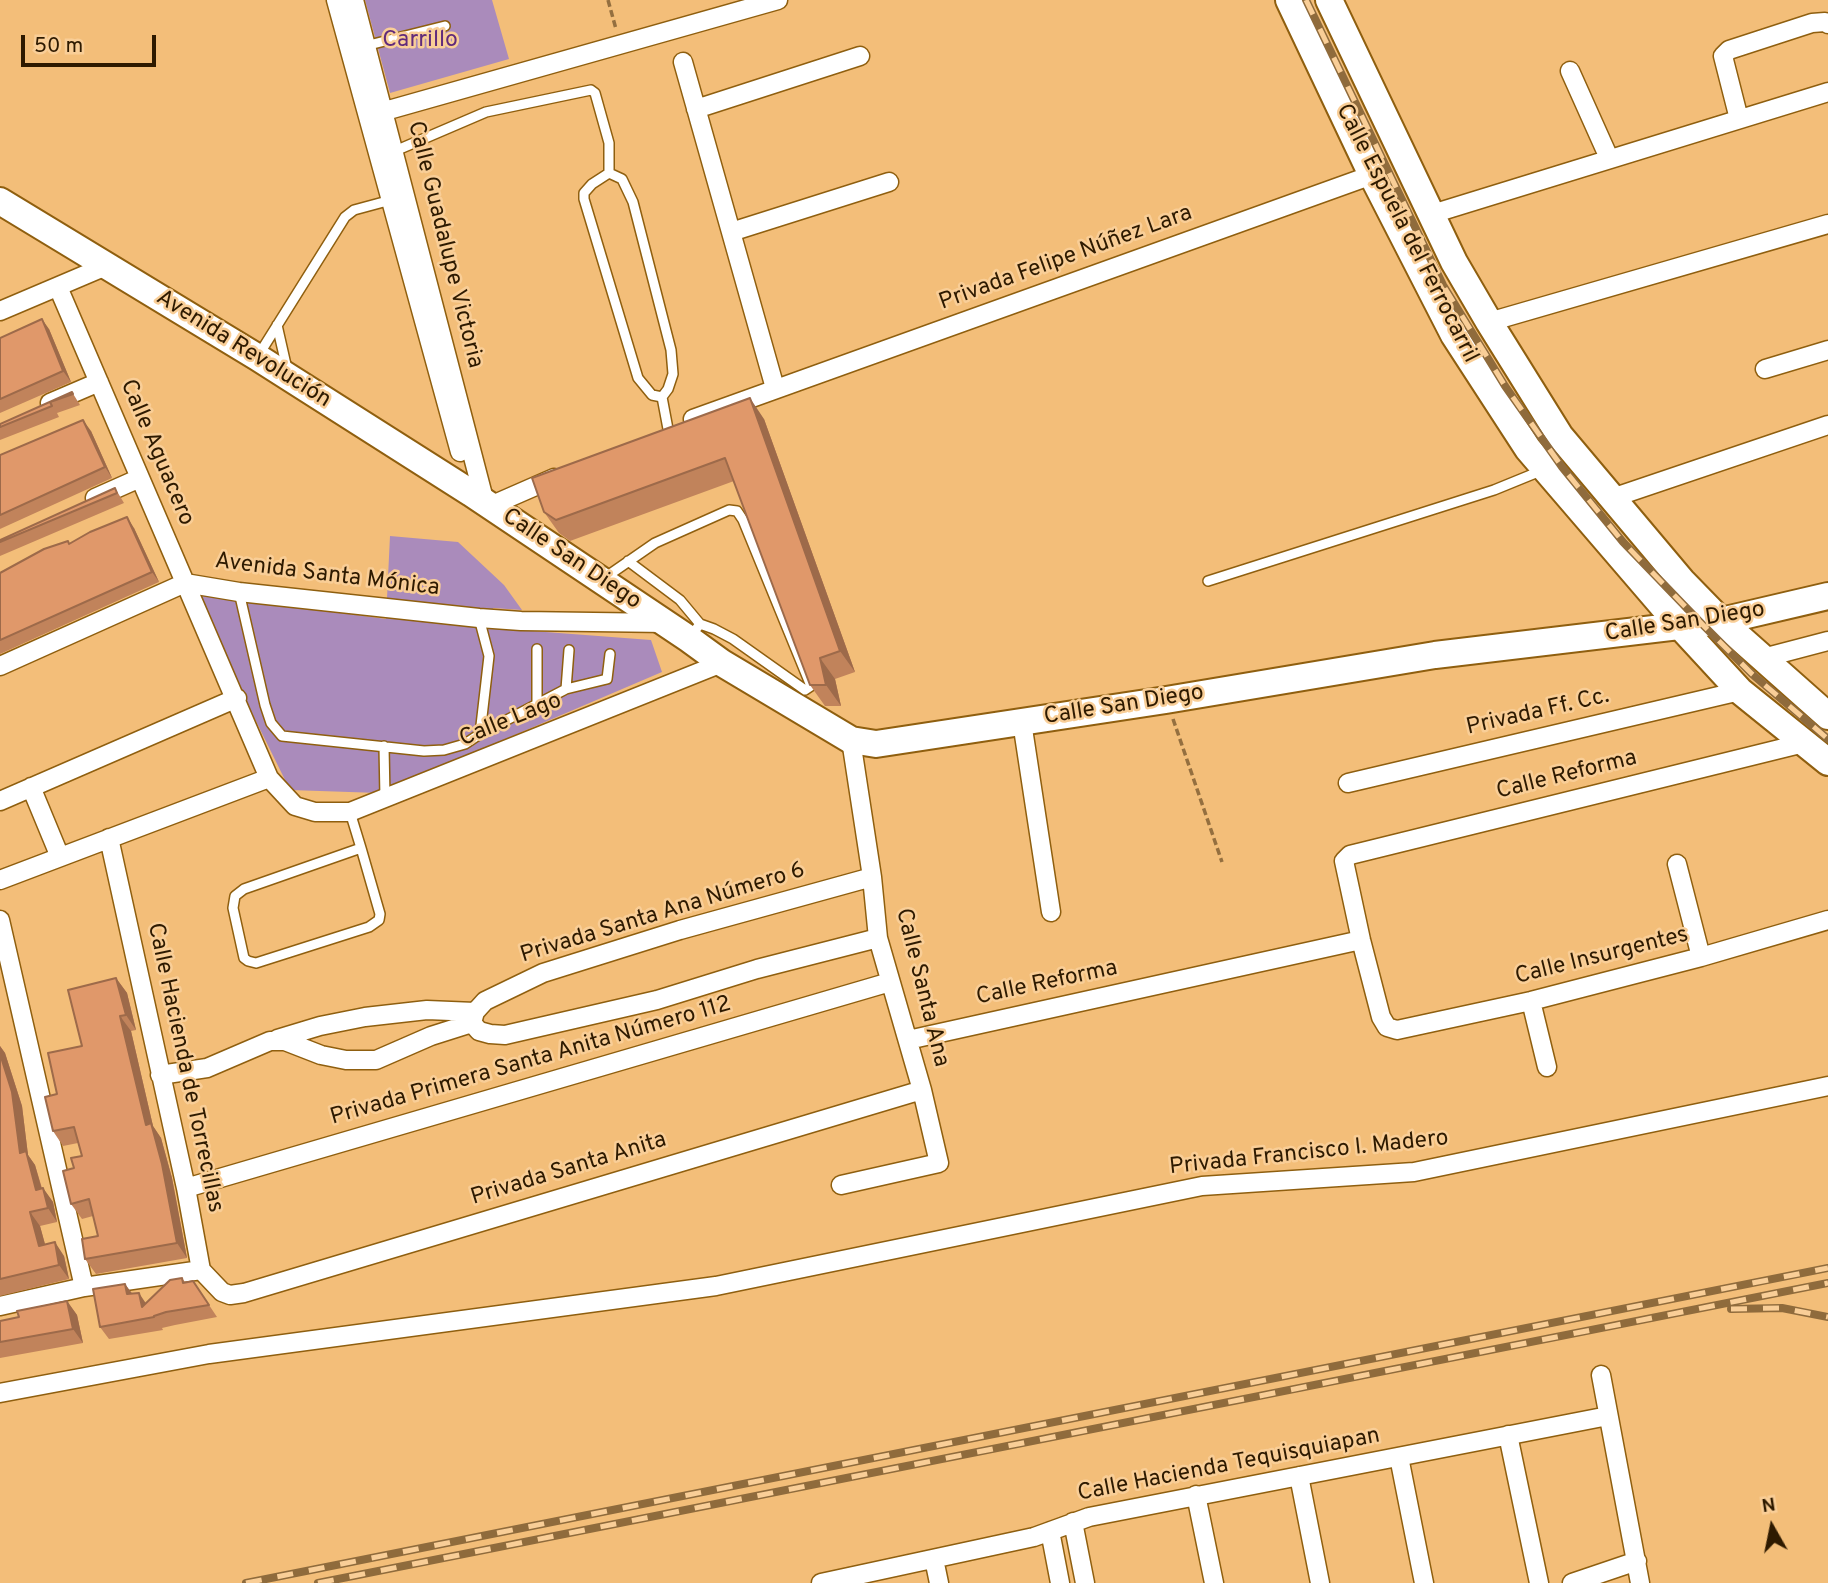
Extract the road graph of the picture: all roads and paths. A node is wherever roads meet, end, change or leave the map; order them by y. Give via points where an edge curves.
1 (336, 0) edge
2 (354, 0) edge
3 (608, 0) edge
4 (778, 0) edge
5 (1289, 0) edge
6 (1329, 0) edge
7 (1828, 24) edge
8 (445, 26) dead end
9 (620, 45) junction
10 (368, 46) junction
11 (349, 50) junction
12 (860, 56) dead end
13 (682, 62) dead end
14 (1570, 71) dead end
15 (1828, 92) edge
16 (696, 109) junction
17 (384, 111) junction
18 (1739, 119) junction
19 (395, 151) junction
20 (1609, 158) junction
21 (609, 173) junction
22 (1372, 175) junction
23 (889, 182) dead end
24 (391, 200) junction
25 (0, 201) edge
26 (1432, 214) junction
27 (1828, 224) edge
28 (731, 232) junction
29 (106, 266) junction
30 (58, 287) junction
31 (0, 311) edge
32 (1489, 322) junction
33 (277, 325) junction
34 (1828, 350) edge
35 (257, 357) junction
36 (1765, 369) dead end
37 (288, 378) junction
38 (99, 382) junction
39 (775, 388) junction
40 (662, 397) junction
41 (35, 410) edge
42 (1828, 425) edge
43 (662, 432) joint
44 (1545, 470) junction
45 (566, 473) edge
46 (140, 478) junction
47 (1612, 498) junction
48 (482, 501) junction
49 (76, 507) edge
50 (628, 561) junction
51 (601, 580) junction
52 (1208, 581) dead end
53 (185, 583) junction
54 (239, 592) junction
55 (1828, 596) edge
56 (479, 618) junction
57 (1721, 621) junction
58 (666, 623) junction
59 (1680, 626) junction
60 (694, 631) junction
61 (1828, 641) edge
62 (537, 649) dead end
63 (569, 650) dead end
64 (610, 654) dead end
65 (1763, 658) junction
66 (722, 663) junction
67 (0, 666) edge
68 (566, 689) junction
69 (1740, 691) junction
70 (237, 698) junction
71 (1166, 700) junction
72 (537, 703) junction
73 (1828, 716) edge
74 (1022, 722) junction
75 (480, 734) junction
76 (851, 740) junction
77 (1804, 743) junction
78 (384, 746) junction
79 (1828, 762) edge
80 (269, 778) junction
81 (1348, 783) dead end
82 (31, 787) junction
83 (385, 797) junction
84 (0, 801) edge
85 (315, 812) joint
86 (350, 812) junction
87 (109, 838) junction
88 (361, 848) junction
89 (60, 857) junction
90 (1222, 862) dead end
91 (1677, 864) dead end
92 (872, 877) junction
93 (0, 880) edge
94 (1051, 912) dead end
95 (0, 920) edge
96 (1828, 920) edge
97 (878, 938) junction
98 (1361, 940) junction
99 (1701, 957) junction
100 (890, 982) junction
101 (1531, 1001) junction
102 (474, 1017) junction
103 (908, 1040) junction
104 (278, 1041) junction
105 (1547, 1067) dead end
106 (160, 1074) junction
107 (1828, 1086) edge
108 (922, 1090) junction
109 (841, 1185) dead end
110 (186, 1188) junction
111 (201, 1270) junction
112 (84, 1287) junction
113 (0, 1306) edge
114 (1601, 1375) dead end
115 (0, 1393) edge
116 (1608, 1416) junction
117 (1508, 1435) junction
118 (1399, 1457) junction
119 (1299, 1476) junction
120 (1196, 1495) junction
121 (1073, 1522) junction
122 (1050, 1531) junction
123 (934, 1559) junction
124 (1637, 1561) junction
125 (821, 1583) edge
126 (939, 1583) edge
127 (1060, 1583) edge
128 (1085, 1583) edge
129 (1214, 1583) edge
130 (1320, 1583) edge
131 (1424, 1583) edge
132 (1539, 1583) edge
133 (1572, 1583) edge
134 (1640, 1583) edge

1 - 11 street, Calle Guadalupe Victoria
2 - 10 street, Calle Guadalupe Victoria
3 - 9 path
4 - 9 street
5 - 22 main road, Calle Espuela del Ferrocarril
6 - 26 main road, Calle Espuela del Ferrocarril
7 - 18 street via 1812,23 1729,50 1723,56
8 - 10 lane
9 - 17 street
10 - 11 lane
10 - 17 street, Calle Guadalupe Victoria
11 - 24 street, Calle Guadalupe Victoria
12 - 16 street
13 - 16 street
14 - 20 street
15 - 18 street
16 - 28 street
17 - 19 street, Calle Guadalupe Victoria
18 - 20 street
19 - 21 lane via 486,112 591,90 609,143
19 - 48 street, Calle Guadalupe Victoria
20 - 26 street
21 - 40 lane via 622,179 633,202 671,350 673,374
21 - 40 lane via 592,184 584,199 638,378 652,395
22 - 39 street, Privada Felipe Núñez Lara
22 - 44 main road, Calle Espuela del Ferrocarril via 1454,335
23 - 28 street
24 - 33 lane via 345,217
24 - 48 street, Calle Guadalupe Victoria
25 - 29 main road, Avenida Revolución
26 - 32 main road, Calle Espuela del Ferrocarril
27 - 32 street
28 - 39 street
29 - 30 street
29 - 35 main road, Avenida Revolución
30 - 31 street
30 - 38 street, Calle Aguacero
32 - 47 main road, Calle Espuela del Ferrocarril via 1560,436
33 - 35 lane
33 - 37 lane
34 - 36 street
35 - 37 main road, Avenida Revolución
37 - 48 main road, Avenida Revolución
38 - 41 street
38 - 46 street, Calle Aguacero
39 - 43 street, Privada Felipe Núñez Lara
40 - 43 lane
42 - 47 street
44 - 52 lane
44 - 59 main road, Calle Espuela del Ferrocarril
45 - 48 street
46 - 49 street
46 - 53 street, Calle Aguacero
47 - 57 main road, Calle Espuela del Ferrocarril
48 - 51 main road, Calle San Diego
50 - 51 lane
50 - 60 lane via 680,600
50 - 60 lane via 667,537 729,510 737,511 811,686 805,690 733,639
51 - 58 main road, Calle San Diego
53 - 54 street, Avenida Santa Mónica
53 - 67 street, Avenida Santa Mónica
53 - 70 street, Calle Aguacero
54 - 56 street, Avenida Santa Mónica
54 - 78 lane via 265,705 282,736
55 - 57 main road, Calle San Diego
56 - 58 street, Avenida Santa Mónica
56 - 75 lane via 489,656
57 - 59 main road, Calle San Diego
57 - 65 main road, Calle Espuela del Ferrocarril
58 - 60 main road, Calle San Diego
59 - 69 main road, Calle Espuela del Ferrocarril
59 - 71 main road, Calle San Diego via 1435,655
60 - 66 main road, Calle San Diego
61 - 65 street
62 - 72 lane
63 - 68 lane
64 - 68 lane via 607,679
65 - 73 main road, Calle Espuela del Ferrocarril
66 - 76 main road, Calle San Diego
66 - 83 street, Calle Lago
68 - 72 lane
69 - 77 main road, Calle Espuela del Ferrocarril
69 - 81 street, Privada Ff. Cc.
70 - 80 street, Calle Aguacero
70 - 82 street
71 - 74 main road, Calle San Diego
71 - 90 path
72 - 75 lane
74 - 76 main road, Calle San Diego via 876,744
74 - 94 street
75 - 78 lane via 444,750
76 - 92 street, Calle Santa Ana
77 - 79 main road, Calle Espuela del Ferrocarril
77 - 98 street, Calle Reforma via 1350,855 1344,861
78 - 83 lane
80 - 85 street, Calle Aguacero via 295,806
80 - 87 street
82 - 84 street
82 - 89 street
83 - 86 street, Calle Lago
85 - 86 street, Calle Lago
86 - 88 lane
87 - 89 street
87 - 106 street, Calle Hacienda de Torrecillas
88 - 88 lane via 380,915 375,924 256,963 244,958 233,908 235,896
89 - 93 street
91 - 99 street
92 - 97 street, Calle Santa Ana
92 - 102 street, Privada Santa Ana Número 6 via 543,973 485,1001
95 - 112 street
96 - 99 street, Calle Insurgentes
97 - 100 street, Calle Santa Ana
97 - 102 street via 657,1000 505,1035 480,1031
98 - 101 street, Calle Insurgentes via 1387,1027 1397,1030
98 - 103 street, Calle Reforma
99 - 101 street, Calle Insurgentes
100 - 103 street, Calle Santa Ana
100 - 110 street, Privada Primera Santa Anita Número 112
101 - 105 street
102 - 104 street via 427,1010 365,1017
102 - 104 street, Privada Santa Ana Número 6 via 376,1060 346,1060
103 - 108 street, Calle Santa Ana
104 - 106 street via 207,1068
106 - 110 street, Calle Hacienda de Torrecillas
107 - 115 street, Privada Francisco I. Madero via 1414,1172 1202,1186 716,1286 209,1354
108 - 109 street, Calle Santa Ana via 939,1163
108 - 111 street, Privada Santa Anita via 244,1293 222,1292
110 - 111 street, Calle Hacienda de Torrecillas
111 - 112 street
112 - 113 street
114 - 116 street
116 - 117 street, Calle Hacienda Tequisquiapan
116 - 124 street
117 - 118 street, Calle Hacienda Tequisquiapan
117 - 132 street
118 - 119 street, Calle Hacienda Tequisquiapan
118 - 131 street
119 - 120 street, Calle Hacienda Tequisquiapan
119 - 130 street
120 - 121 street, Calle Hacienda Tequisquiapan
120 - 129 street
121 - 122 street, Calle Hacienda Tequisquiapan
121 - 128 street
122 - 123 street, Calle Hacienda Tequisquiapan
122 - 127 street
123 - 125 street, Calle Hacienda Tequisquiapan
123 - 126 street
124 - 133 street
124 - 134 street

